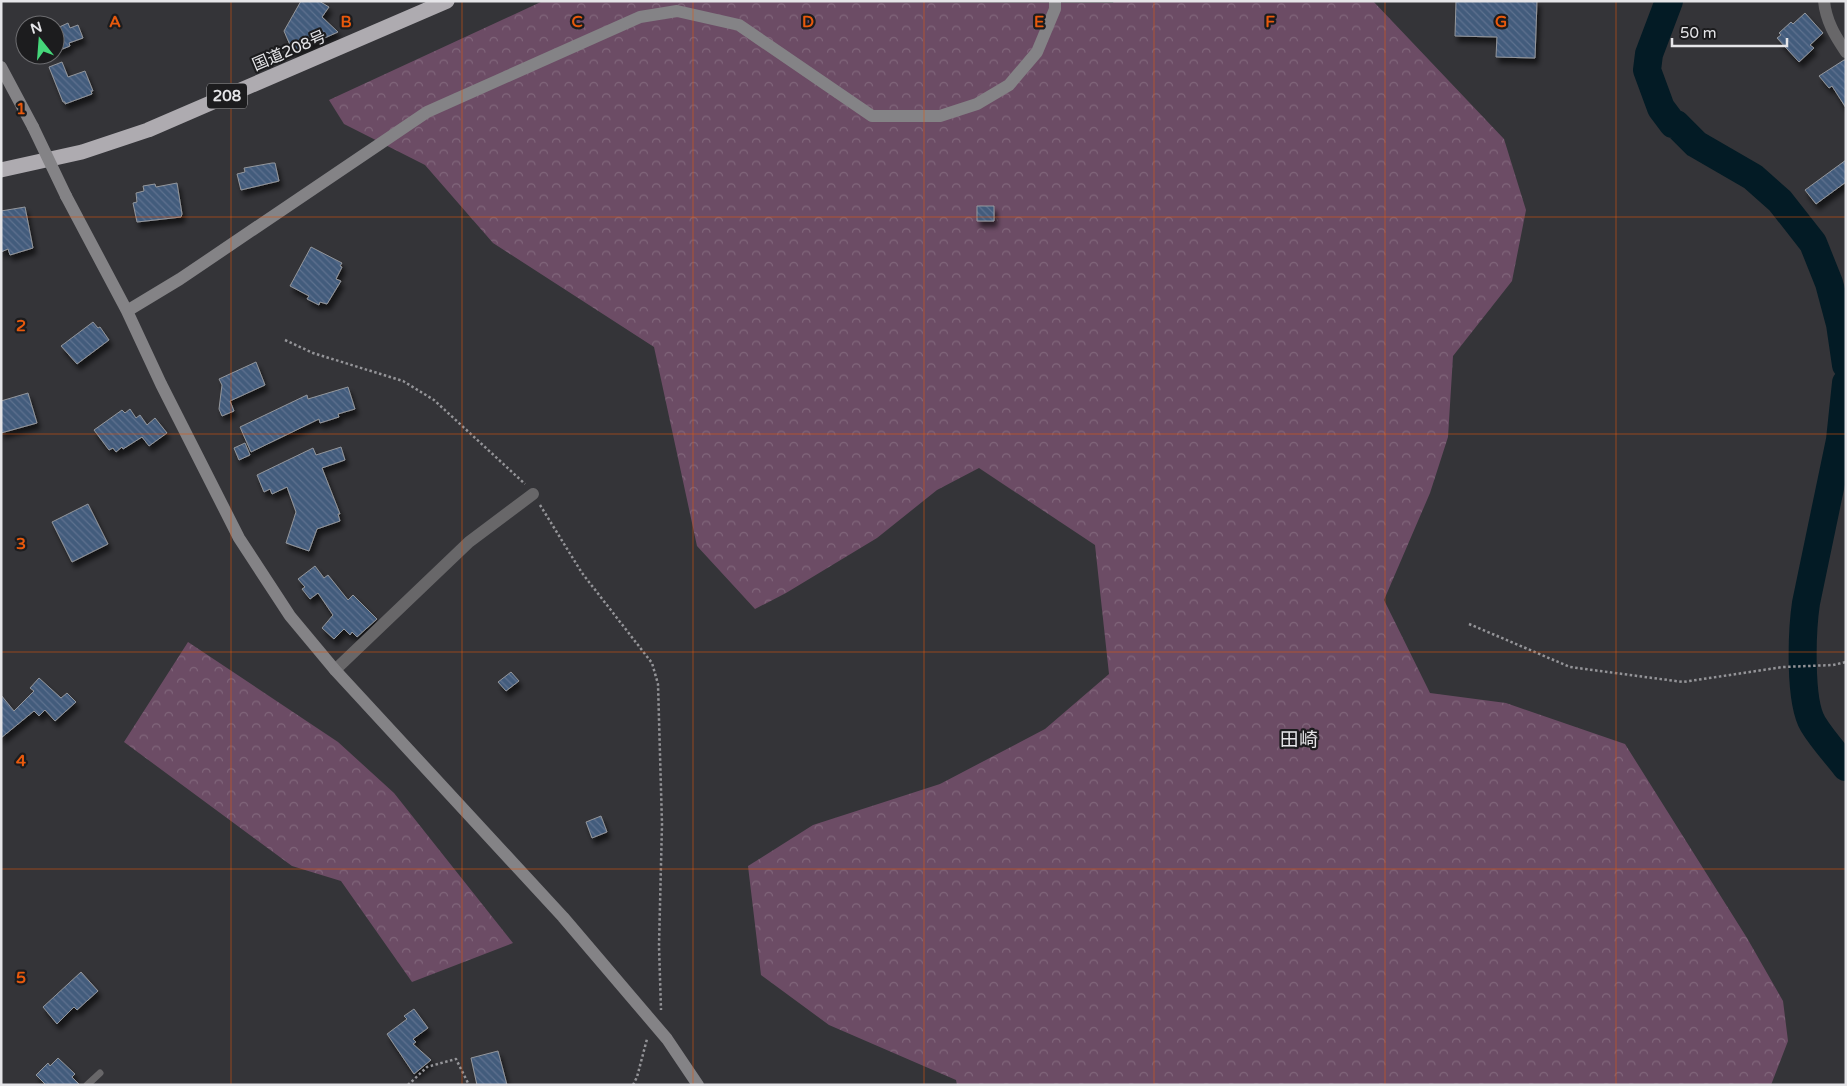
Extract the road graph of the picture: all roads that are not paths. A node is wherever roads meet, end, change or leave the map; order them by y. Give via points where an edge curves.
1 (447, 1) edge
2 (1055, 1) edge
3 (1824, 1) edge
4 (1846, 52) edge
5 (1, 67) edge
6 (1, 170) edge
7 (127, 311) junction
8 (533, 494) road end
9 (335, 670) junction
10 (100, 1073) dead end
11 (86, 1085) edge
12 (698, 1085) edge

1 - 6 highway, 国道208号 / 208 via 148,130 82,152
2 - 7 street via 1055,9 1037,52 1009,85 977,104 940,116 872,116 739,25 677,11 640,17 427,112 180,279
3 - 4 street via 1831,29
5 - 7 street, bridge
7 - 9 street via 240,538 290,616
8 - 9 street via 469,542
9 - 12 street via 563,916 667,1039
10 - 11 lane

